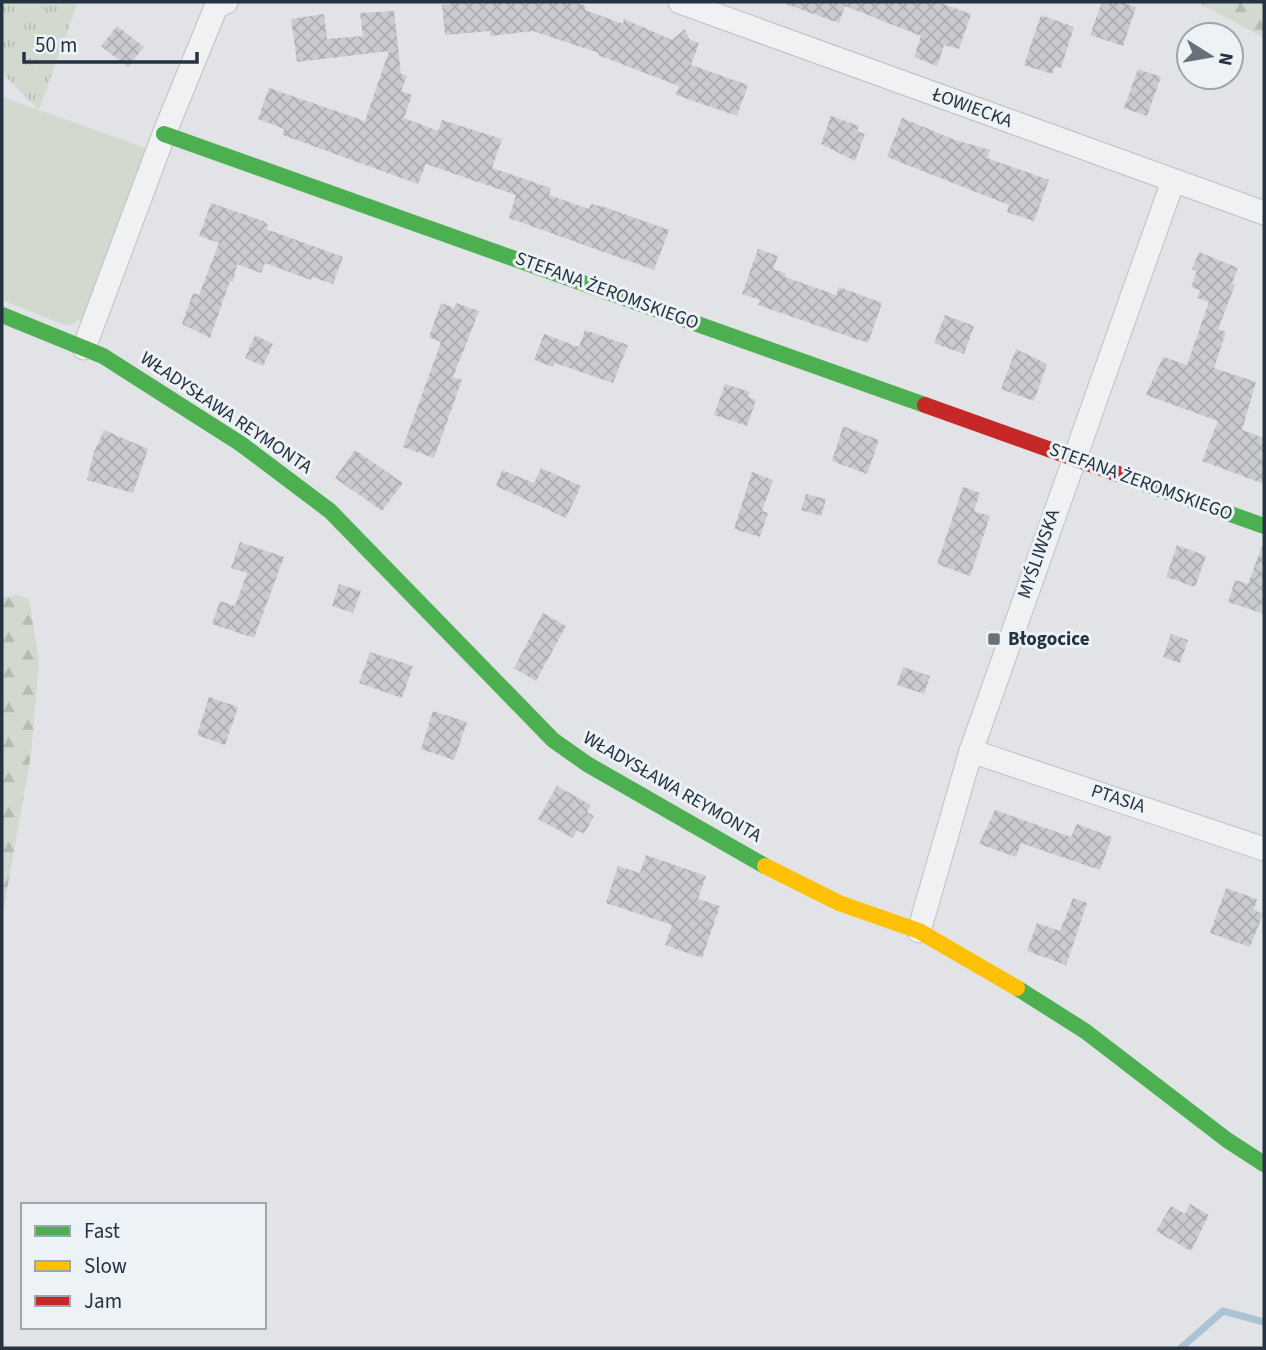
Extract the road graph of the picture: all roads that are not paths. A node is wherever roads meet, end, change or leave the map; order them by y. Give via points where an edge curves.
1 (226, 2) edge
2 (680, 2) edge
3 (164, 134) junction
4 (1173, 181) junction
5 (1264, 213) edge
6 (2, 315) edge
7 (84, 348) junction
8 (1073, 457) junction
9 (1264, 526) edge
10 (971, 751) junction
11 (1264, 849) edge
12 (919, 931) junction
13 (1264, 1164) edge

1 - 3 street via 216,7
2 - 4 street, ŁOWIECKA
3 - 7 street
3 - 8 street, STEFANA ŻEROMSKIEGO
4 - 5 street, ŁOWIECKA
4 - 8 street, MYŚLIWSKA
6 - 7 street, WŁADYSŁAWA REYMONTA
7 - 12 street, WŁADYSŁAWA REYMONTA via 241,444 330,511 523,711 587,764 800,886
8 - 9 street, STEFANA ŻEROMSKIEGO
8 - 10 street, MYŚLIWSKA
10 - 11 street, PTASIA
10 - 12 street, MYŚLIWSKA
12 - 13 street, WŁADYSŁAWA REYMONTA via 1085,1031

